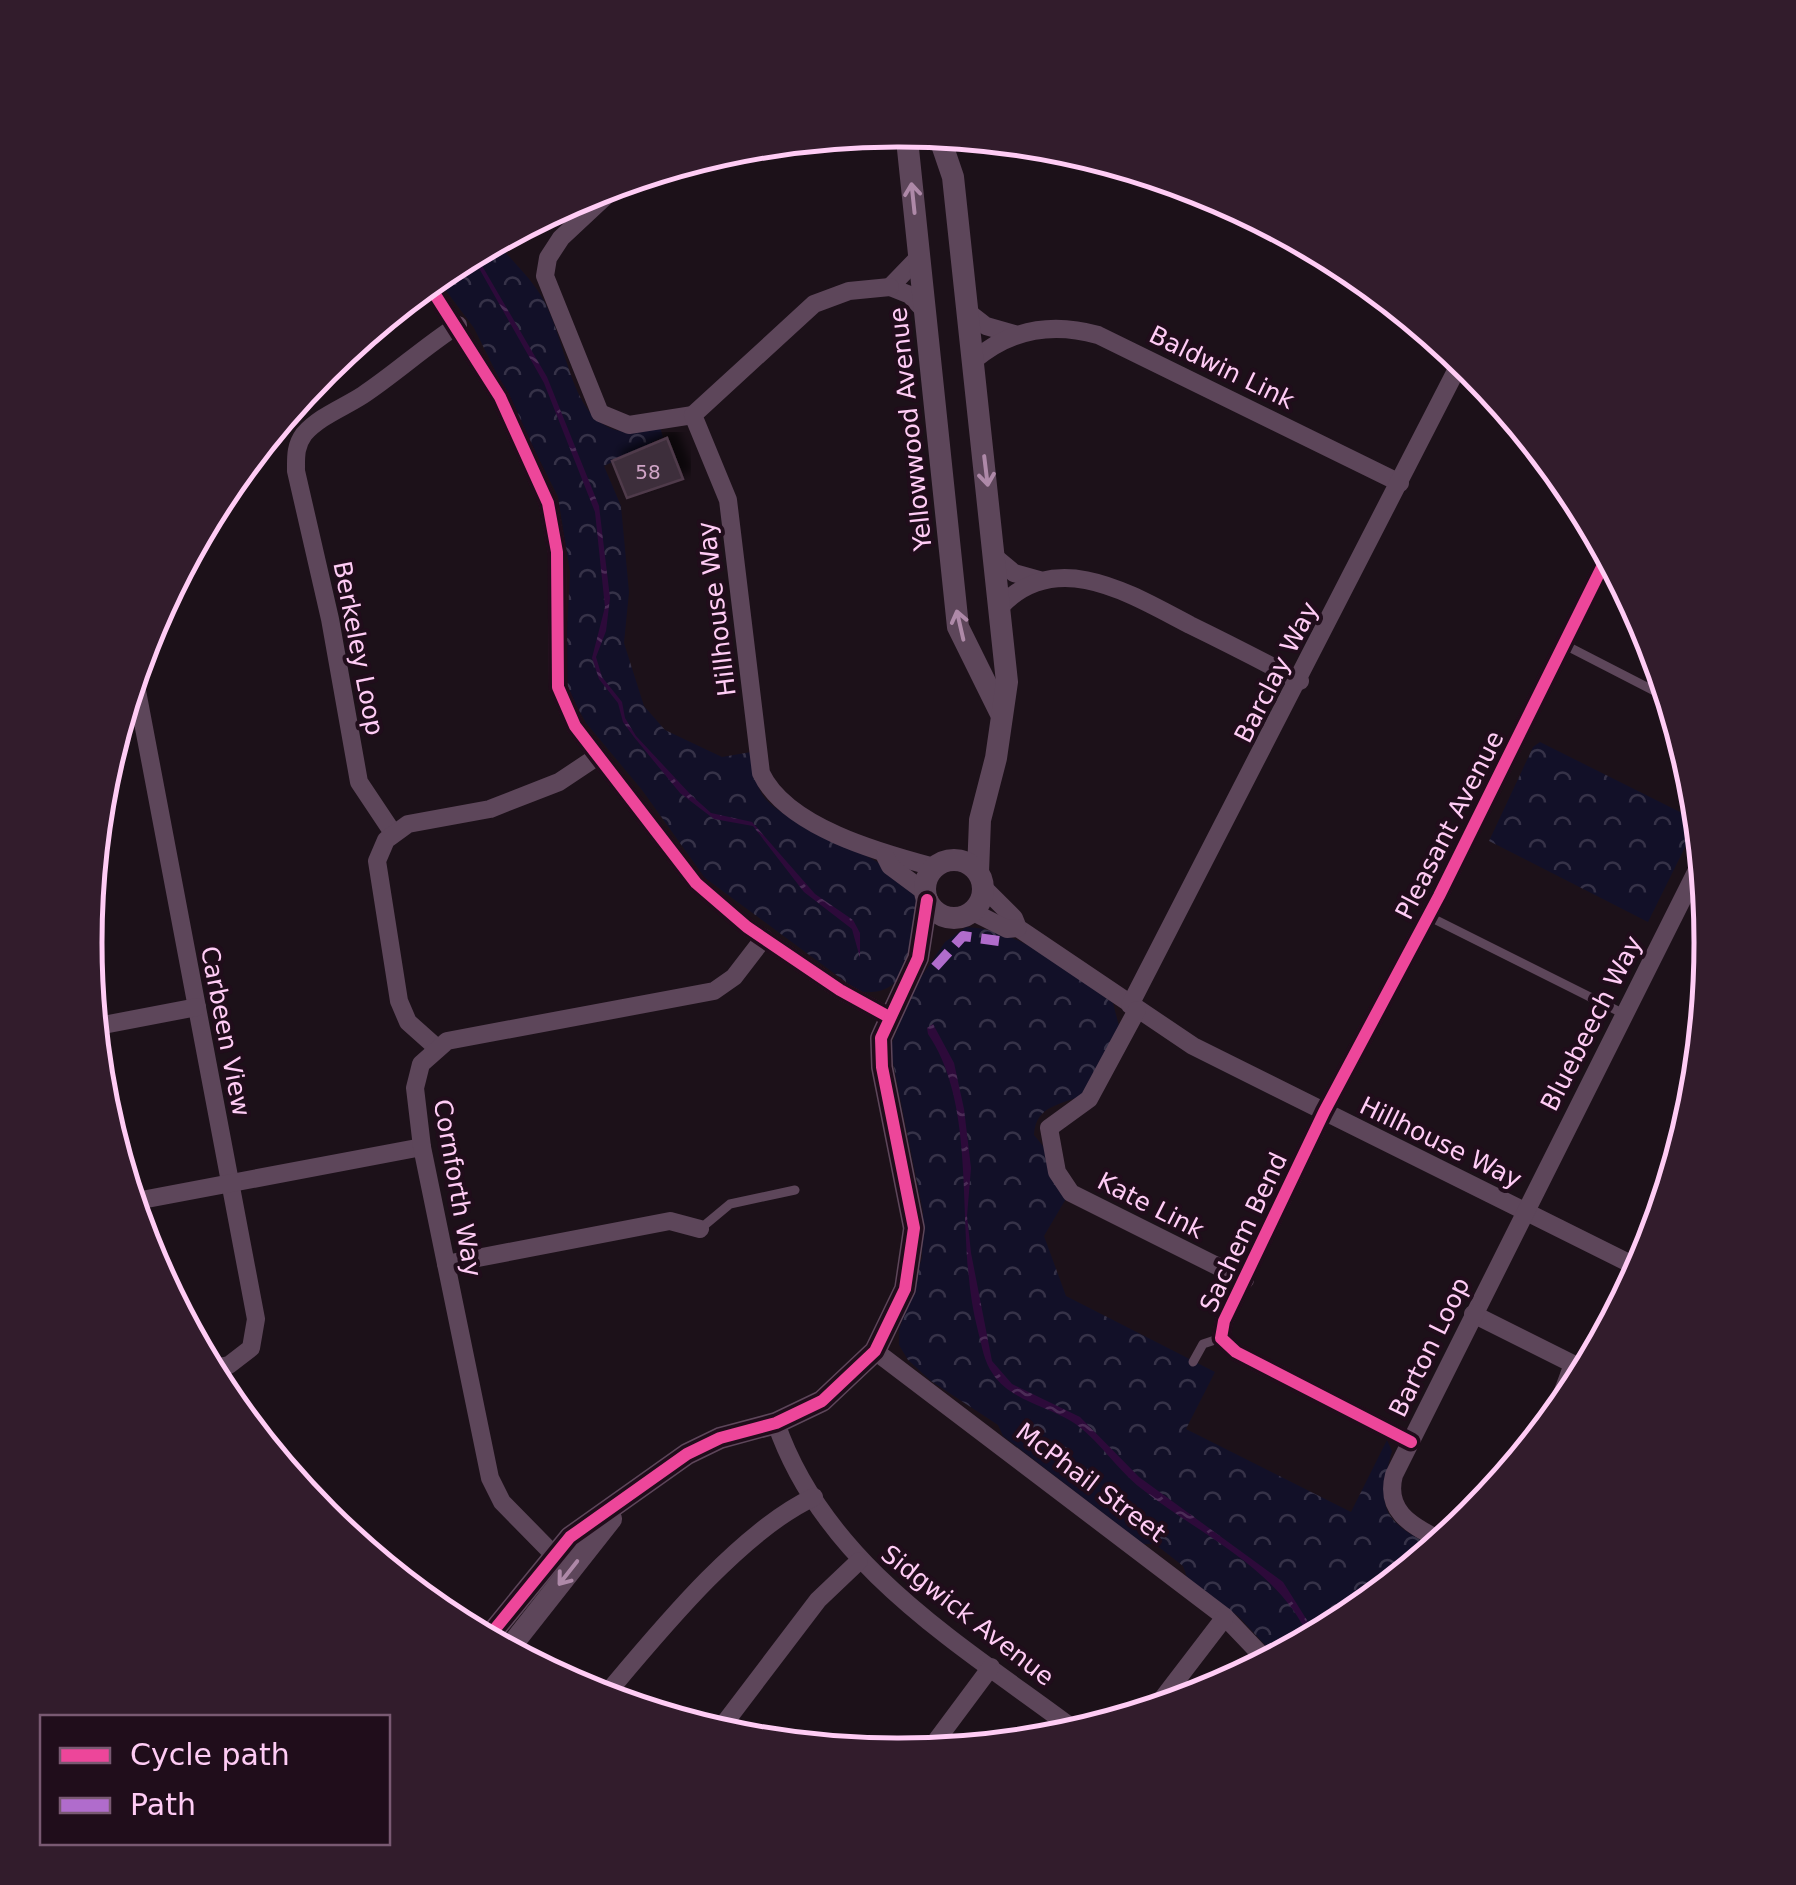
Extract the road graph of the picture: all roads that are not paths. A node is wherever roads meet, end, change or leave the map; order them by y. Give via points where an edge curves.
1 (908, 147) edge
2 (943, 149) edge
3 (590, 210) edge
4 (920, 257) junction
5 (890, 286) junction
6 (436, 295) edge
7 (925, 311) junction
8 (968, 312) junction
9 (458, 326) junction
10 (1014, 334) junction
11 (973, 361) junction
12 (1455, 374) edge
13 (693, 414) junction
14 (980, 418) junction
15 (937, 423) junction
16 (1400, 483) junction
17 (996, 558) junction
18 (1600, 571) edge
19 (1039, 580) junction
20 (1001, 606) junction
21 (1565, 646) junction
22 (1300, 681) junction
23 (1652, 690) edge
24 (140, 705) edge
25 (1000, 712) junction
26 (598, 756) junction
27 (980, 820) junction
28 (393, 833) junction
29 (885, 856) junction
30 (944, 863) junction
31 (981, 880) junction
32 (1692, 891) edge
33 (926, 896) junction
34 (963, 915) junction
35 (1428, 916) junction
36 (1018, 928) junction
37 (764, 938) junction
38 (918, 958) junction
39 (196, 1007) junction
40 (1134, 1008) junction
41 (1624, 1014) junction
42 (889, 1017) junction
43 (107, 1024) edge
44 (436, 1047) junction
45 (1324, 1112) junction
46 (422, 1147) junction
47 (230, 1184) junction
48 (795, 1190) dead end
49 (146, 1199) edge
50 (1525, 1212) junction
51 (700, 1229) joint
52 (1626, 1262) edge
53 (446, 1264) junction
54 (1245, 1280) junction
55 (1473, 1314) junction
56 (1221, 1338) junction
57 (875, 1351) junction
58 (1193, 1362) dead end
59 (1572, 1364) edge
60 (225, 1366) edge
61 (776, 1424) junction
62 (1410, 1442) junction
63 (629, 1497) junction
64 (814, 1497) junction
65 (1430, 1535) edge
66 (553, 1554) junction
67 (858, 1561) junction
68 (1225, 1617) junction
69 (495, 1628) edge
70 (516, 1640) edge
71 (1258, 1652) edge
72 (992, 1667) junction
73 (614, 1685) edge
74 (1169, 1690) edge
75 (727, 1719) edge
76 (1063, 1721) edge
77 (939, 1736) edge

4 -> 1 street, Yellowwood Avenue
2 - 8 street via 953,178
3 - 13 street via 548,258 547,284 590,398 606,418 629,424
4 - 5 street
4 - 7 street, Yellowwood Avenue
5 - 7 street
5 - 13 street via 814,304
6 - 9 street
7 - 15 street, Yellowwood Avenue
8 - 10 street
8 - 11 street
9 - 26 street via 500,397 548,503 558,552 558,687
9 - 28 street, Berkeley Loop via 321,419 296,450 360,782
10 - 11 street, Baldwin Link
10 - 16 street, Baldwin Link via 1068,329 1098,335
11 - 14 street
12 - 16 street, Barclay Way
13 - 29 street, Hillhouse Way via 728,500 761,773 785,807
14 - 15 street
14 -> 17 street
25 -> 15 street, Yellowwood Avenue via 958,627
16 - 22 street, Barclay Way
17 - 19 street via 1014,573
17 - 20 street
18 - 21 street, Pleasant Avenue
19 - 20 street
19 - 22 street via 1076,578 1112,586
20 - 25 street via 1007,682
21 - 23 lane
21 - 35 street, Pleasant Avenue
22 - 40 street, Barclay Way
24 - 39 street, Carbeen View
25 - 27 street
26 - 28 street via 559,782 490,809 408,824
26 - 37 street via 696,883
27 - 30 street
27 - 31 street
28 - 44 street via 377,861 399,1001 408,1022
29 - 30 street, Hillhouse Way
29 - 33 street, Hillhouse Way
30 - 31 street
30 - 33 street
31 - 34 street
31 - 36 street, Hillhouse Way
32 - 41 street, Bluebeech Way
33 - 34 street via 937,912
33 - 38 street
34 - 36 street, Hillhouse Way
34 - 38 street
35 - 41 lane
35 - 45 street, Pleasant Avenue
36 - 40 street, Hillhouse Way
37 - 42 street
37 - 44 street via 714,991
38 - 42 street
39 - 43 street
39 - 47 street, Carbeen View
40 - 45 street, Hillhouse Way via 1193,1046
40 - 54 street, Kate Link via 1089,1098 1049,1128 1061,1182
41 - 50 street, Bluebeech Way
42 - 57 street via 880,1054 914,1228 904,1289
44 - 46 street, Cornforth Way via 421,1064 415,1088
45 - 50 street, Hillhouse Way
45 - 54 street, Sachem Bend
46 - 47 street
46 - 53 street, Cornforth Way
47 - 49 street
47 - 60 street, Carbeen View via 256,1319 251,1348
48 - 51 lane via 730,1204
50 - 52 street, Hillhouse Way
50 - 55 street, Barton Loop
51 - 53 street via 670,1222
53 - 66 street, Cornforth Way via 490,1478 502,1502
54 - 56 street, Sachem Bend
55 - 59 street
55 - 62 street, Barton Loop
56 - 58 lane via 1203,1344
56 - 62 street, Sachem Bend via 1236,1352
57 - 61 street via 822,1401
57 - 68 street, McPhail Street
61 - 63 street via 687,1454
61 - 64 street, Sidgwick Avenue
62 - 65 street, Barton Loop via 1394,1475 1392,1500 1407,1522
63 - 66 street
63 -> 70 street
64 - 67 street, Sidgwick Avenue
64 - 73 street via 680,1606
66 - 69 street
67 - 72 street, Sidgwick Avenue
67 - 75 street via 818,1600
68 - 71 street, McPhail Street
68 - 74 street
72 - 76 street, Sidgwick Avenue
72 - 77 street

